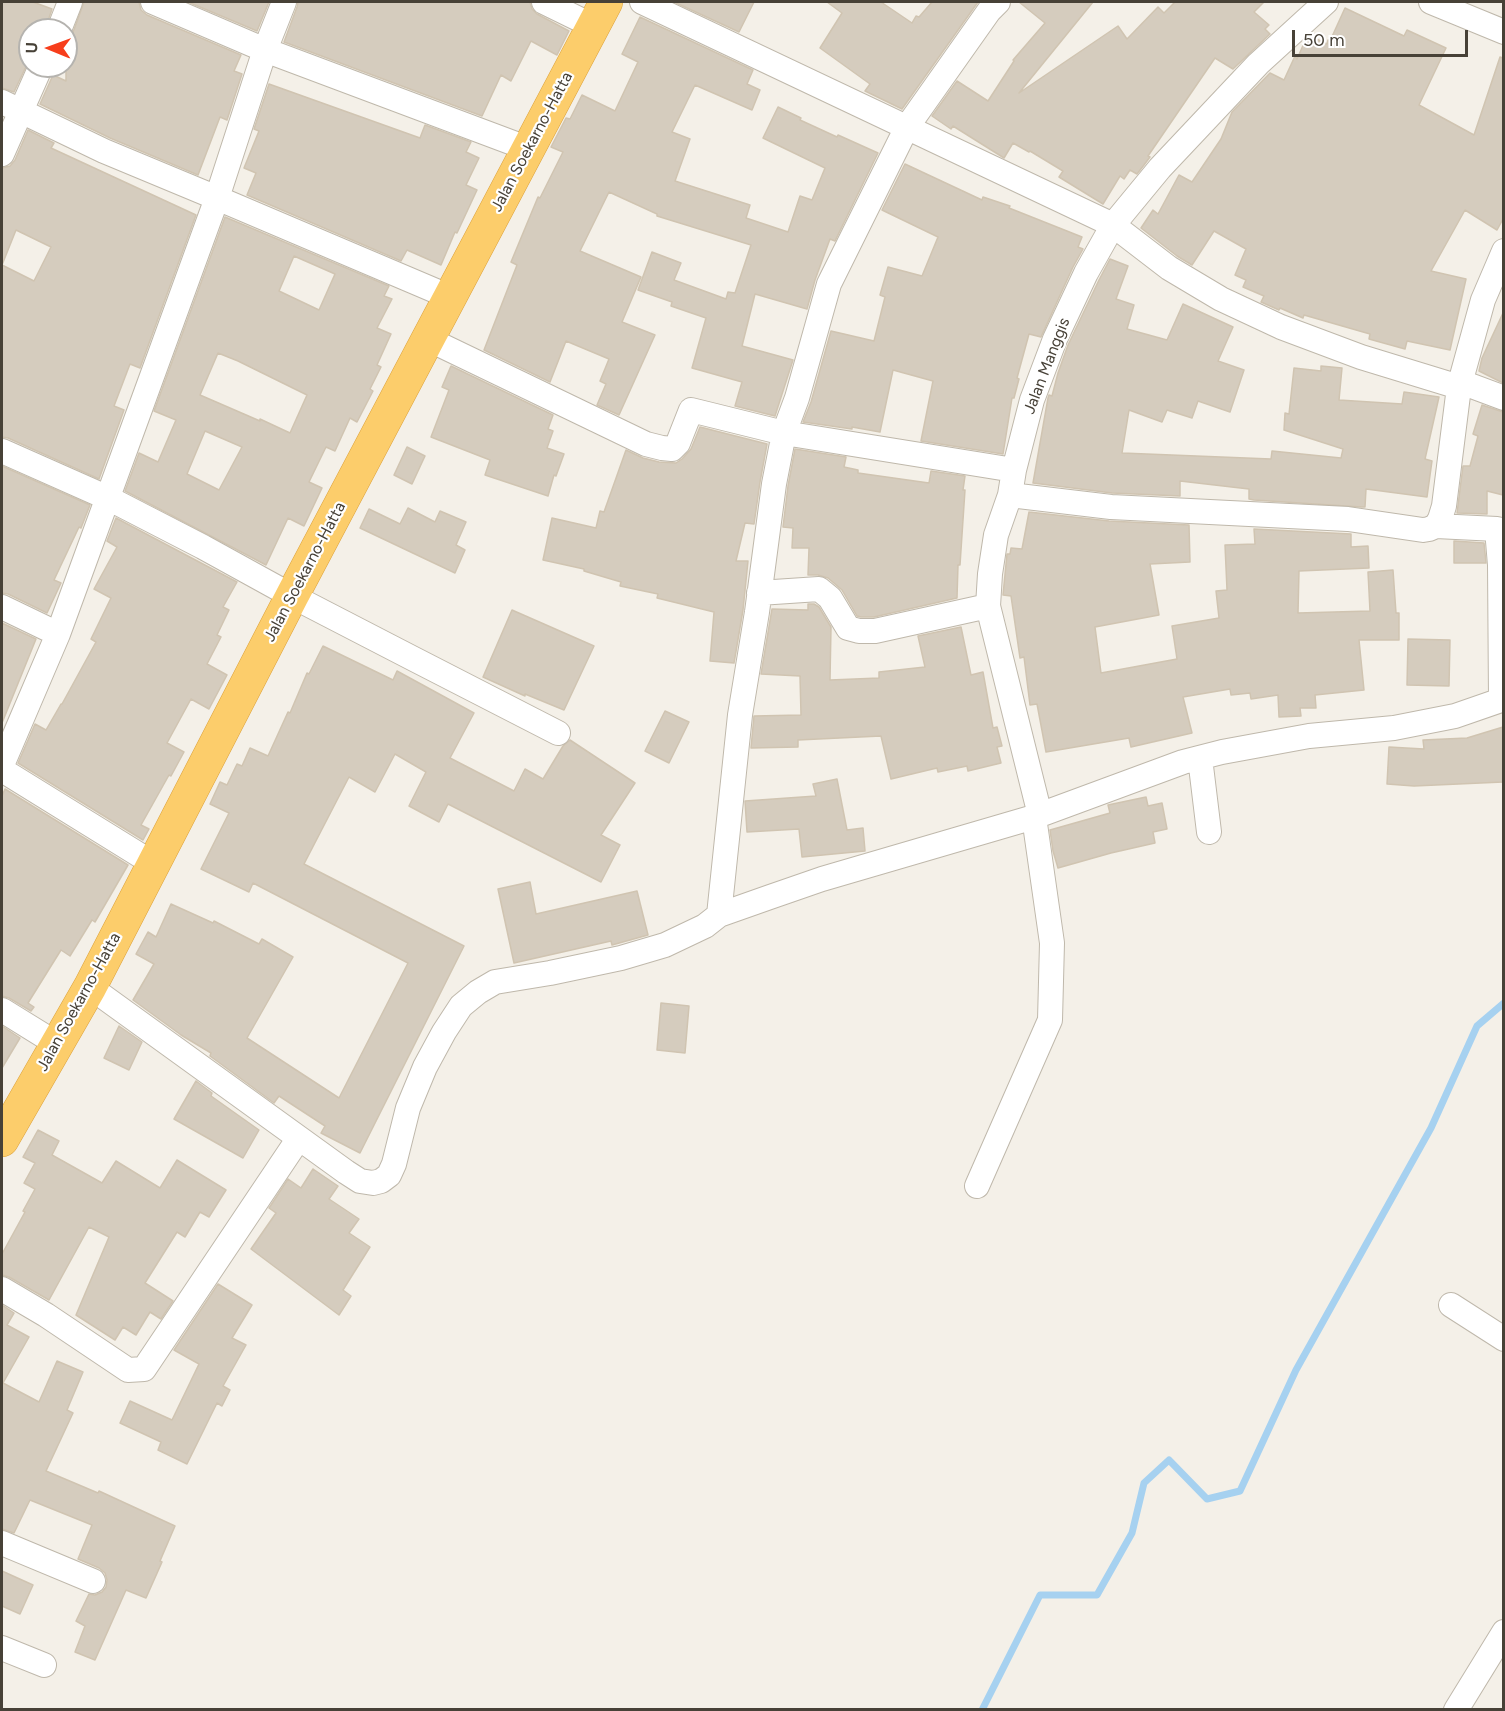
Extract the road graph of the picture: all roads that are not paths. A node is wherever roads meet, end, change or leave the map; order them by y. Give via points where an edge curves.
1 (70, 2) edge
2 (153, 2) edge
3 (284, 2) edge
4 (544, 2) edge
5 (642, 2) edge
6 (998, 2) edge
7 (1326, 2) edge
8 (1431, 2) edge
9 (599, 14) edge
10 (64, 18) edge
11 (1503, 32) edge
12 (265, 50) junction
13 (32, 78) edge
14 (11, 107) edge
15 (908, 127) junction
16 (529, 148) junction
17 (2, 154) edge
18 (218, 198) junction
19 (1113, 225) junction
20 (1503, 251) edge
21 (450, 297) junction
22 (428, 339) junction
23 (1460, 385) junction
24 (1503, 398) edge
25 (784, 433) junction
26 (2, 451) edge
27 (1014, 470) junction
28 (1010, 495) junction
29 (108, 498) junction
30 (1436, 526) junction
31 (759, 592) junction
32 (292, 596) junction
33 (988, 606) junction
34 (2, 607) edge
35 (58, 634) junction
36 (1502, 699) edge
37 (558, 733) dead end
38 (3, 758) edge
39 (1200, 758) junction
40 (1037, 816) junction
41 (1209, 832) dead end
42 (154, 864) junction
43 (719, 915) junction
44 (90, 987) junction
45 (2, 1010) edge
46 (57, 1044) junction
47 (300, 1138) junction
48 (2, 1140) edge
49 (977, 1186) dead end
50 (2, 1289) edge
51 (1450, 1305) dead end
52 (1503, 1339) edge
53 (2, 1543) edge
54 (93, 1581) dead end
55 (1503, 1632) edge
56 (2, 1648) edge
57 (44, 1665) dead end
58 (1456, 1710) edge

1 - 10 street
2 - 12 street
3 - 12 street
4 - 9 street
5 - 15 street
6 - 15 street
7 - 19 street, Jalan Manggis via 1258,64 1160,168
8 - 11 street
9 - 16 highway, Jalan Soekarno-Hatta
12 - 16 street
12 - 18 street
13 - 14 street
14 - 17 street
14 - 18 street
15 - 19 street
15 - 25 street via 829,284
16 - 21 highway, Jalan Soekarno-Hatta
18 - 21 street
18 - 29 street
19 - 23 street via 1169,268 1221,299 1281,327 1361,357
19 - 27 street, Jalan Manggis via 1054,339 1032,400
20 - 23 street via 1483,300
21 - 22 highway, Jalan Soekarno-Hatta
22 - 25 street via 646,444 672,449 690,410
22 - 32 highway, Jalan Soekarno-Hatta
23 - 24 street
23 - 30 street via 1444,506
25 - 27 street
25 - 31 street
26 - 29 street
27 - 28 street, Jalan Manggis
28 - 30 street via 1111,507 1348,519 1423,530
28 - 33 street, Jalan Manggis via 996,535
29 - 32 street
29 - 35 street
30 - 36 street via 1497,529
31 - 33 street via 819,589 830,598 848,628 859,631 875,631
31 - 43 street via 740,715
32 - 37 street
32 - 42 highway, Jalan Soekarno-Hatta
33 - 40 street, Jalan Manggis
34 - 35 street
35 - 38 street
36 - 39 street via 1455,716 1394,728 1308,736
38 - 42 street
39 - 40 street
39 - 41 street
40 - 43 street via 822,879
40 - 49 street, Jalan Manggis via 1052,943 1050,1020
42 - 44 highway, Jalan Soekarno-Hatta
43 - 47 street via 664,945 621,958 495,982 478,992 461,1006 425,1067 408,1108 394,1164 381,1181 360,1181
44 - 46 highway, Jalan Soekarno-Hatta
44 - 47 street
45 - 46 street
46 - 48 highway, Jalan Soekarno-Hatta
47 - 50 street via 144,1369 128,1370
51 - 52 street
53 - 54 street
55 - 58 street
56 - 57 street

